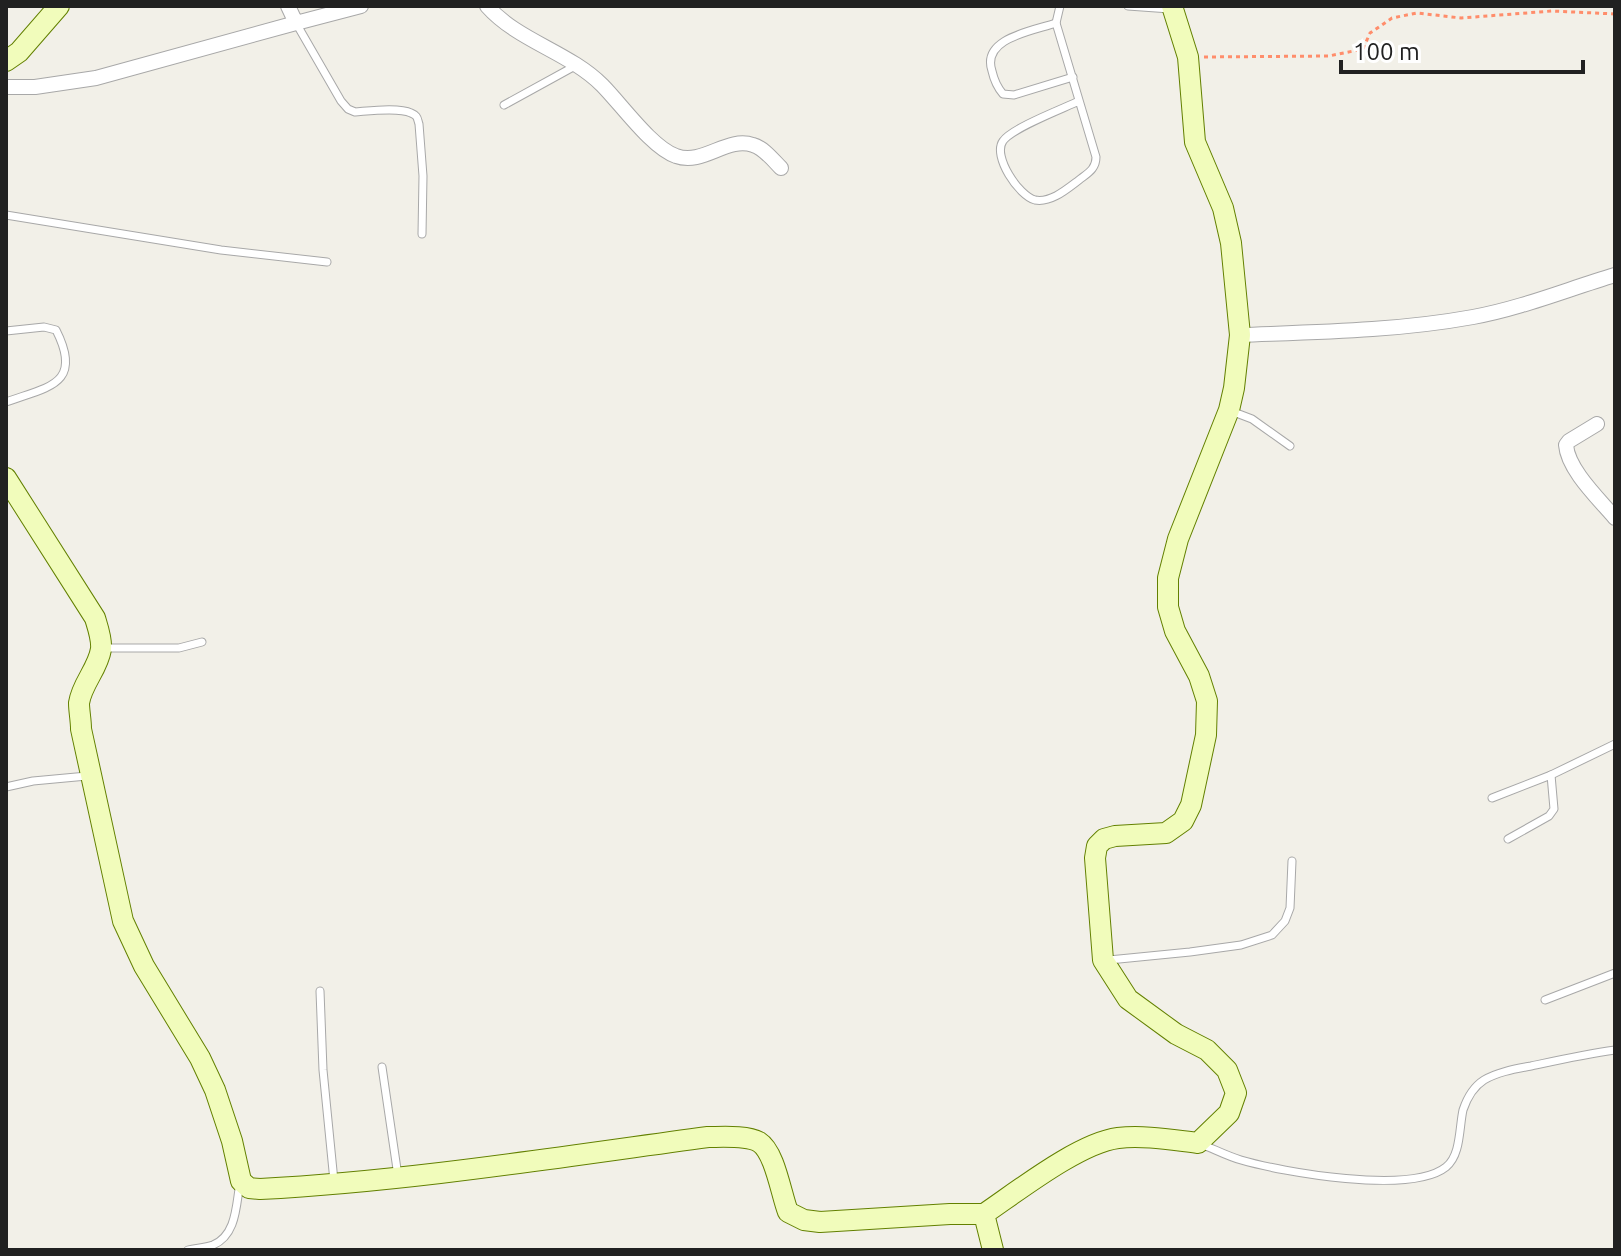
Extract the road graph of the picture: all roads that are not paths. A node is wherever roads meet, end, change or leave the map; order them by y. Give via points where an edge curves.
1 (59, 6) edge
2 (288, 6) edge
3 (361, 6) edge
4 (487, 6) edge
5 (1060, 6) edge
6 (1128, 6) edge
7 (1173, 8) edge
8 (296, 23) junction
9 (1056, 23) junction
10 (6, 61) edge
11 (577, 65) junction
12 (1073, 77) junction
13 (6, 87) edge
14 (1079, 101) junction
15 (504, 105) dead end
16 (781, 168) dead end
17 (6, 215) edge
18 (422, 234) dead end
19 (327, 262) dead end
20 (1615, 275) edge
21 (6, 331) edge
22 (1240, 335) junction
23 (6, 402) edge
24 (1229, 410) junction
25 (1597, 424) dead end
26 (1290, 446) dead end
27 (6, 478) edge
28 (1615, 518) edge
29 (202, 642) dead end
30 (101, 648) junction
31 (1615, 744) edge
32 (92, 775) junction
33 (1551, 775) junction
34 (6, 787) edge
35 (1492, 798) dead end
36 (1508, 839) dead end
37 (1292, 861) dead end
38 (1103, 960) junction
39 (1615, 973) edge
40 (320, 991) dead end
41 (1545, 1000) dead end
42 (1615, 1050) edge
43 (382, 1067) dead end
44 (1198, 1143) junction
45 (399, 1178) junction
46 (241, 1181) junction
47 (335, 1185) junction
48 (984, 1214) junction
49 (188, 1250) edge
50 (993, 1250) edge

1 - 10 street
2 - 8 street
3 - 8 street
4 - 11 street via 498,19
5 - 9 lane
6 - 7 lane
7 - 22 street via 1188,57 1195,142 1223,208 1231,243
8 - 13 street via 96,78
8 - 18 lane via 348,109 410,112 417,117
9 - 12 lane
9 - 12 lane via 1007,40 989,56 990,66 1003,94
11 - 15 lane
11 - 16 street via 669,153 693,159 743,143 761,149
12 - 14 lane
14 - 14 lane via 1096,164 1059,195 1045,200 1029,197 1001,159 1001,143 1035,120
17 - 19 lane
20 - 22 street via 1474,317 1388,328
21 - 23 lane via 56,330 65,360 59,382
22 - 24 street
24 - 26 lane
24 - 38 street via 1168,578 1175,631 1207,701 1206,735 1191,805 1183,821 1166,833 1115,836 1097,846
25 - 28 street via 1569,441 1566,454
27 - 30 street via 95,618
29 - 30 lane via 179,648
30 - 32 street via 79,703
31 - 33 lane
32 - 34 lane
32 - 46 street via 123,921 210,1080
33 - 35 lane
33 - 36 lane via 1554,809
37 - 38 lane via 1290,908 1272,935 1241,945
38 - 44 street via 1128,999 1207,1050 1227,1070 1236,1093 1229,1113
39 - 41 lane
40 - 47 lane
42 - 44 lane via 1484,1080 1471,1091 1464,1109 1456,1153 1447,1167 1430,1176 1345,1178 1292,1171 1240,1160
43 - 45 lane
44 - 48 street via 1153,1138 1098,1142
45 - 47 street
45 - 48 street via 708,1137 738,1138 759,1142 772,1157 788,1212 804,1220
46 - 47 street via 260,1189
46 - 49 lane via 225,1237
48 - 50 street

